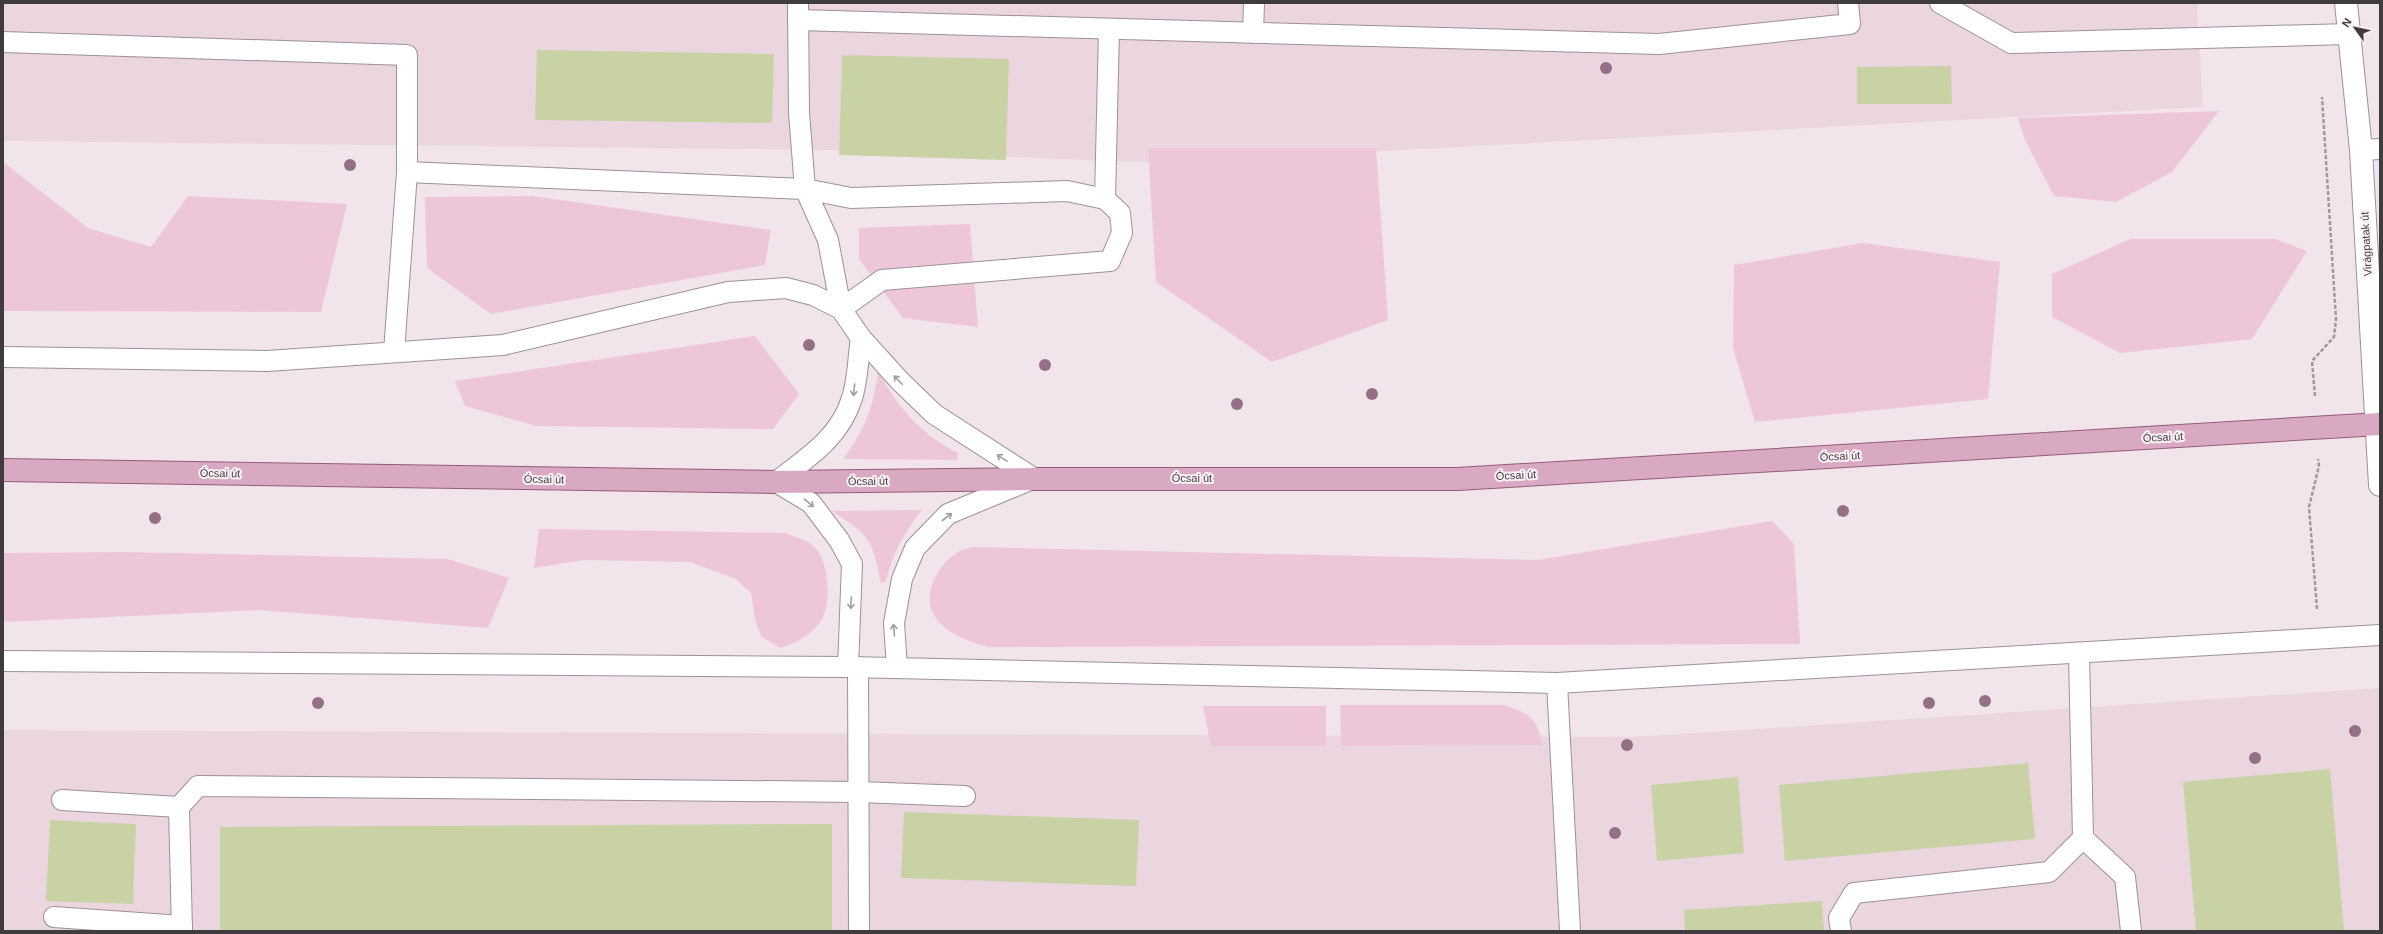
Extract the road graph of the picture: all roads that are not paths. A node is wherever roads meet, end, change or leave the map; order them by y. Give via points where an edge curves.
1 (1254, 3) edge
2 (1848, 3) edge
3 (1940, 3) edge
4 (2346, 3) edge
5 (798, 12) edge
6 (1109, 29) junction
7 (1253, 33) junction
8 (2349, 34) junction
9 (3, 42) edge
10 (2370, 150) edge
11 (407, 172) junction
12 (805, 189) junction
13 (1104, 199) junction
14 (841, 309) junction
15 (861, 338) junction
16 (394, 352) junction
17 (3, 357) edge
18 (2378, 424) edge
19 (3, 470) edge
20 (1035, 478) junction
21 (776, 482) junction
22 (2380, 485) edge
23 (2380, 635) edge
24 (2079, 654) junction
25 (3, 661) edge
26 (853, 667) junction
27 (897, 668) junction
28 (1557, 683) junction
29 (859, 792) junction
30 (965, 796) dead end
31 (62, 800) dead end
32 (179, 807) junction
33 (2083, 838) junction
34 (54, 917) dead end
35 (182, 929) edge
36 (859, 931) edge
37 (1570, 931) edge
38 (1841, 931) edge
39 (2132, 931) edge

1 - 7 lane
2 - 7 lane via 1850,24 1659,44
3 - 8 lane via 2011,43
4 - 8 street, Virágpatak út
5 - 6 lane
5 - 12 lane via 799,113
6 - 7 lane
6 - 13 lane
8 - 10 street, Virágpatak út
9 - 11 lane via 407,55
10 - 18 street, Virágpatak út
11 - 12 lane
11 - 16 lane
12 - 13 lane via 851,198 1067,191
12 - 14 lane via 828,240
13 - 14 lane via 1120,213 1122,233 1110,261 882,280
14 - 15 lane
14 - 16 lane via 813,295 786,288 728,292 504,344
20 -> 15 lane via 934,414
15 -> 21 lane via 853,397 842,423 826,444
16 - 17 lane via 267,361
18 - 20 main road, Ócsai út via 1456,478
18 - 22 street, Virágpatak út
19 - 21 main road, Ócsai út
20 - 21 main road, Ócsai út
27 -> 20 lane via 894,623 902,579 915,548 948,514
21 -> 26 lane via 811,503 839,540 852,564
23 - 24 lane
24 - 28 lane
24 - 33 lane
25 - 26 lane
26 - 27 lane
26 - 29 lane
27 - 28 lane
28 - 37 lane
29 - 30 lane
29 - 32 lane via 198,786
29 - 36 lane
31 - 32 lane
32 - 35 lane
33 - 38 lane via 2049,872 1854,893 1839,918
33 - 39 lane via 2125,877
34 - 35 lane

